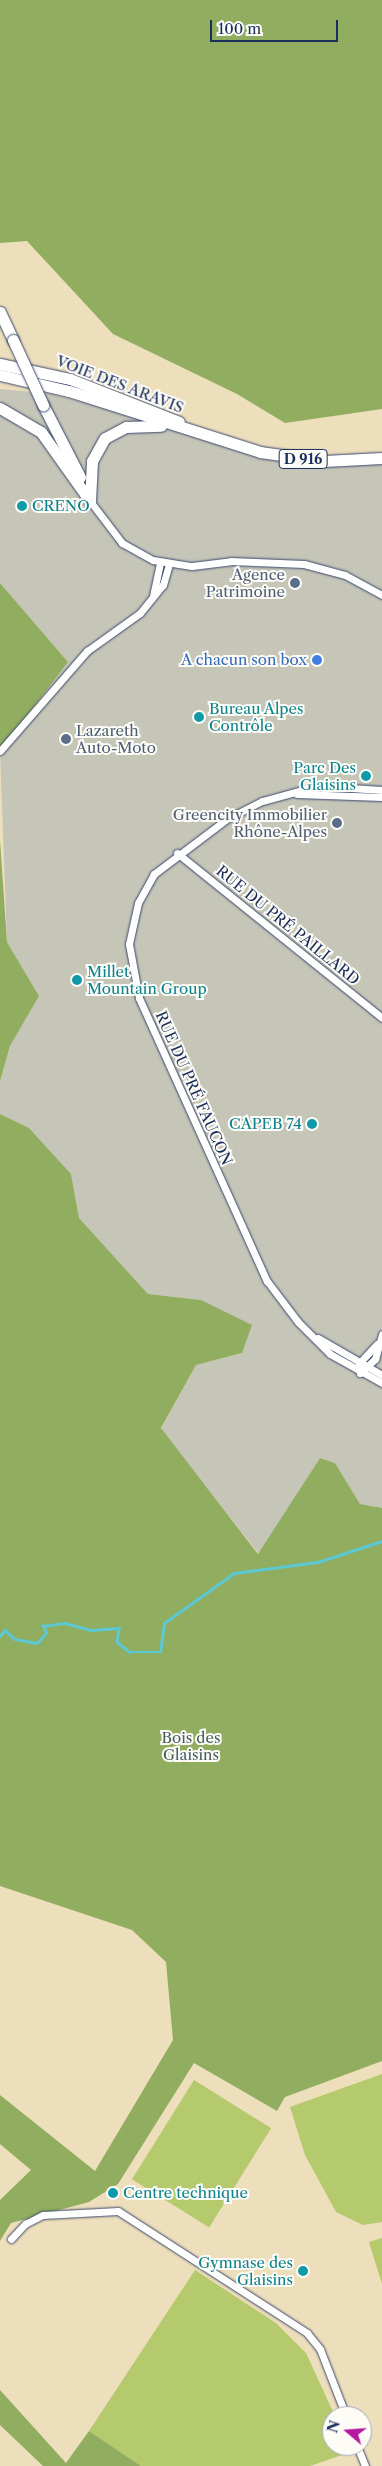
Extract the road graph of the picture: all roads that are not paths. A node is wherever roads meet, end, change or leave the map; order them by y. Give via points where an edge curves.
1 (0, 312) edge
2 (0, 362) edge
3 (0, 375) edge
4 (43, 406) junction
5 (0, 408) edge
6 (170, 427) junction
7 (41, 432) junction
8 (226, 442) junction
9 (382, 458) edge
10 (90, 501) junction
11 (160, 562) junction
12 (170, 564) junction
13 (382, 595) edge
14 (153, 598) junction
15 (0, 751) edge
16 (382, 790) edge
17 (291, 794) junction
18 (382, 797) edge
19 (177, 853) junction
20 (382, 1018) edge
21 (382, 1334) edge
22 (311, 1335) junction
23 (377, 1344) junction
24 (358, 1363) junction
25 (369, 1369) junction
26 (360, 1373) junction
27 (382, 1375) edge
28 (382, 1383) edge
29 (11, 2239) dead end
30 (342, 2406) edge

1 - 4 highway, bridge
2 - 8 highway, VOIE DES ARAVIS / D 916 via 70,379
3 - 6 highway, VOIE DES ARAVIS / D 916 via 69,391
4 - 7 highway
4 - 10 highway
5 - 7 highway
6 - 8 highway, VOIE DES ARAVIS / D 916
6 - 10 highway via 126,427 105,438 92,460
7 - 10 highway
8 - 9 highway, VOIE DES ARAVIS / D 916 via 297,459
10 - 11 street via 122,543
11 - 12 street
11 - 14 street
12 - 13 street via 304,564 345,575
12 - 14 street
14 - 15 street via 132,620 87,650
16 - 17 street, RUE DU PRÉ FAUCON via 317,786
17 - 18 street, RUE DU PRÉ FAUCON
17 - 19 street, RUE DU PRÉ FAUCON via 247,808
19 - 20 street, RUE DU PRÉ PAILLARD
19 - 22 street, RUE DU PRÉ FAUCON via 154,874 136,908 129,944 135,986 255,1260 280,1301
21 - 23 street
22 - 24 street, RUE DU PRÉ FAUCON
22 - 26 street, RUE DU PRÉ FAUCON
23 - 24 street
23 - 25 street
24 - 25 street, RUE DU PRÉ FAUCON
24 - 26 street
25 - 26 street
25 - 27 street, RUE DU PRÉ FAUCON
26 - 28 street, RUE DU PRÉ FAUCON
29 - 30 street via 25,2224 43,2215 120,2212 306,2333 320,2349

